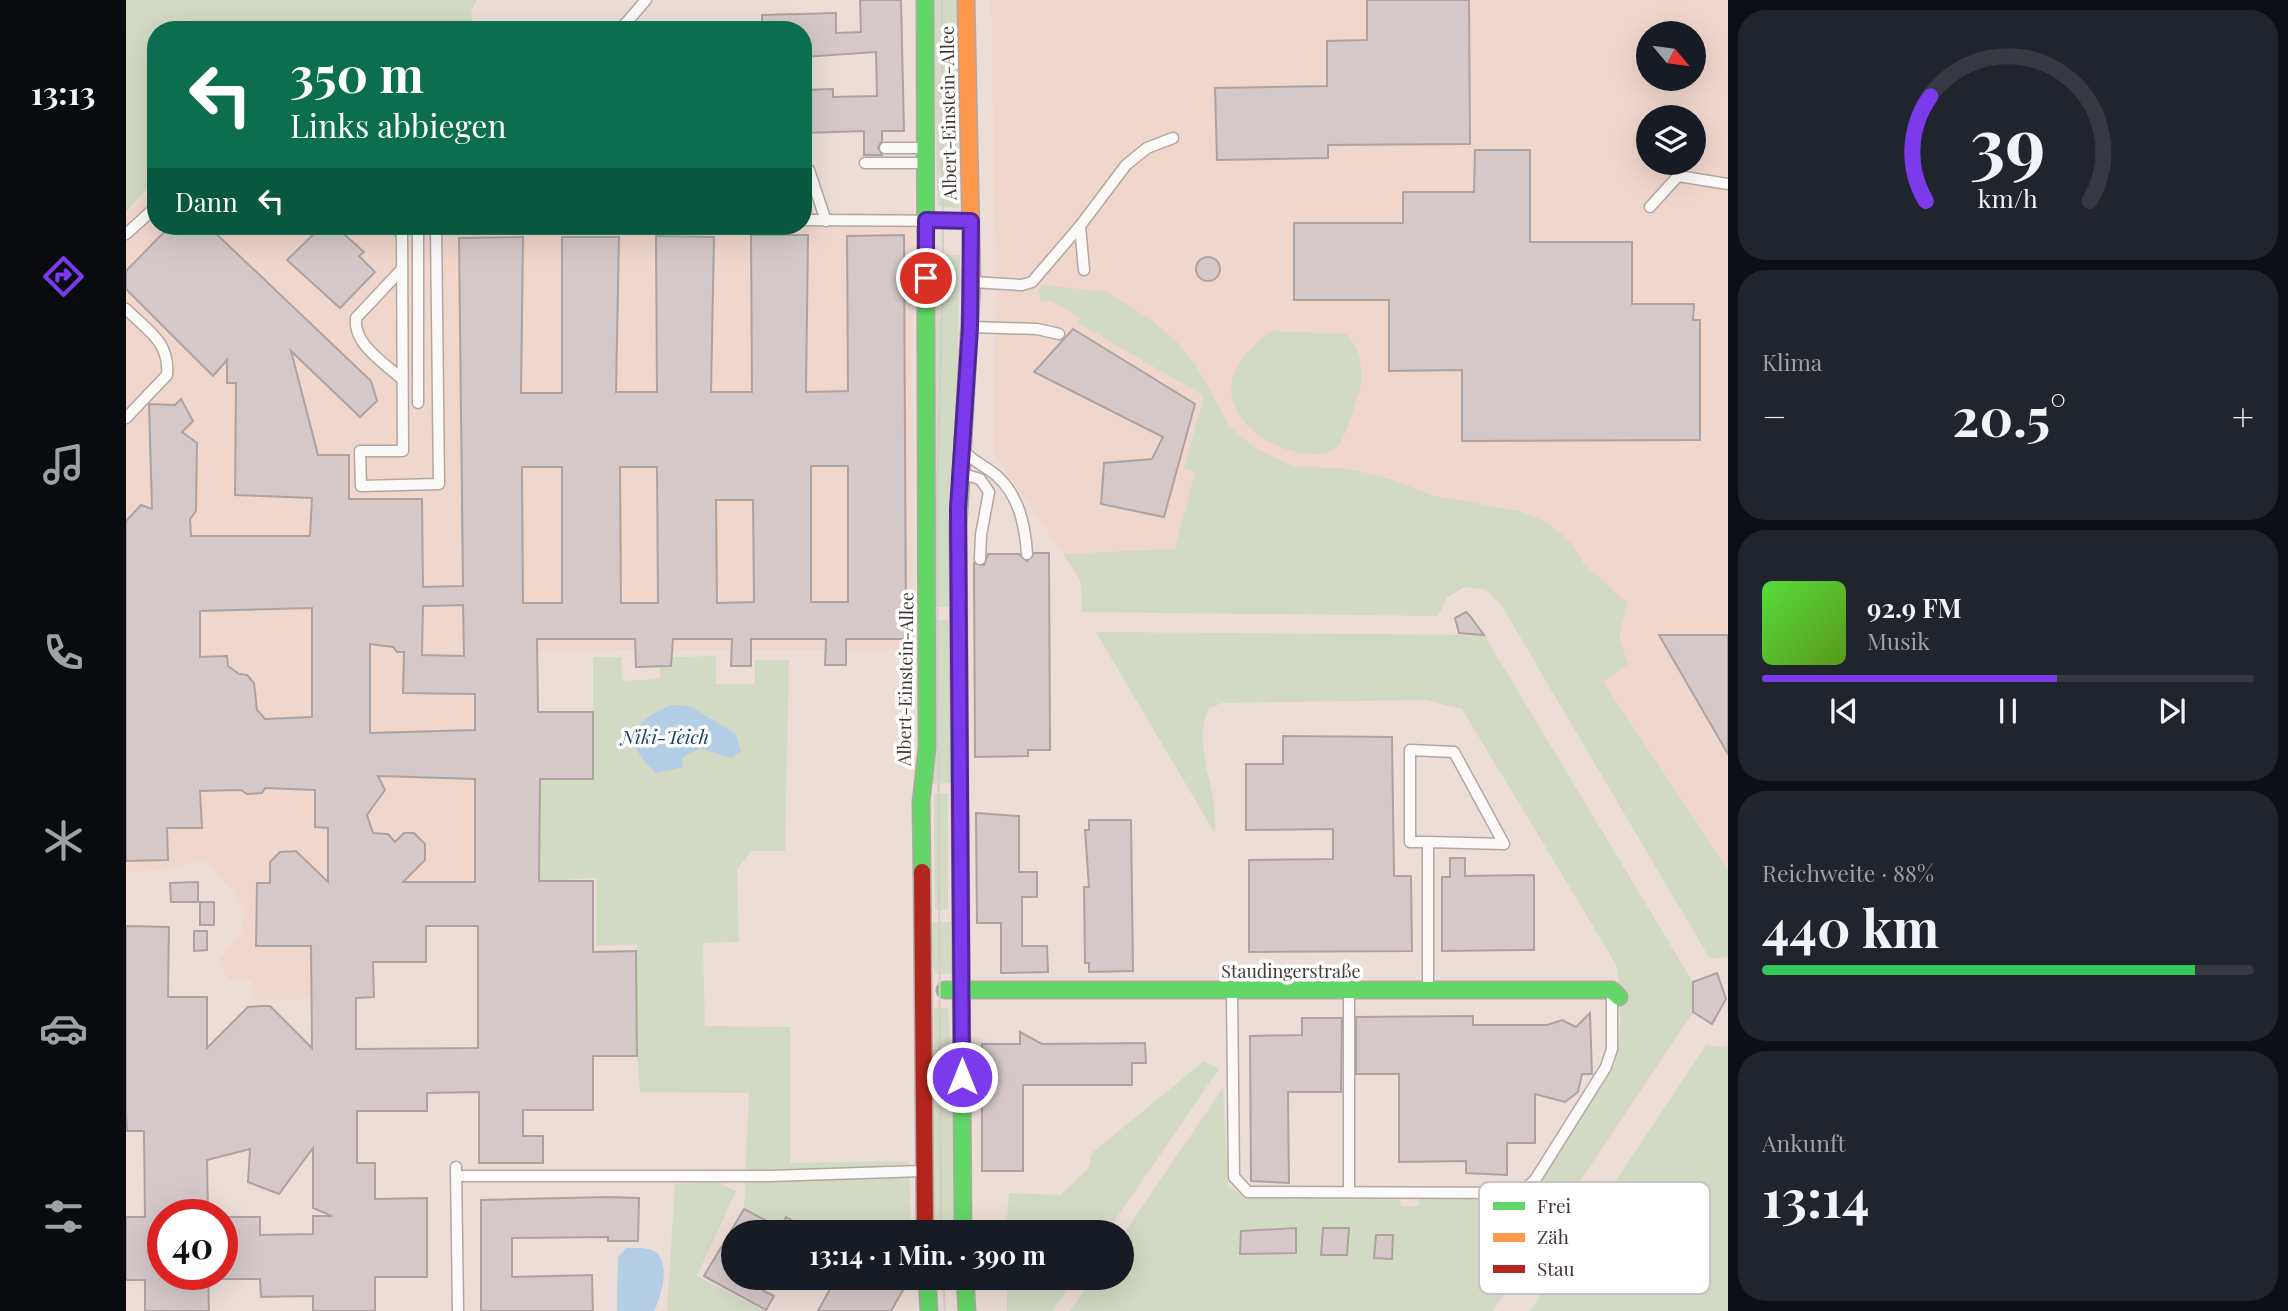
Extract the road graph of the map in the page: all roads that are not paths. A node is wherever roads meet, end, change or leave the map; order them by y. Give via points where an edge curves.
1 (646, 0) edge
2 (925, 0) edge
3 (966, 0) edge
4 (628, 21) edge
5 (1173, 138) dead end
6 (885, 148) dead end
7 (926, 155) junction
8 (865, 163) dead end
9 (812, 179) edge
10 (1728, 184) edge
11 (1650, 207) dead end
12 (147, 214) edge
13 (812, 220) edge
14 (826, 220) junction
15 (926, 220) junction
16 (971, 221) junction
17 (1080, 226) junction
18 (126, 234) edge
19 (402, 235) edge
20 (418, 235) edge
21 (436, 235) edge
22 (401, 269) junction
23 (1084, 270) dead end
24 (972, 282) junction
25 (126, 309) edge
26 (970, 327) junction
27 (1059, 334) dead end
28 (402, 379) junction
29 (418, 402) dead end
30 (126, 418) edge
31 (961, 444) junction
32 (959, 474) junction
33 (1027, 554) dead end
34 (980, 559) dead end
35 (1428, 842) junction
36 (922, 990) junction
37 (961, 990) junction
38 (1232, 991) junction
39 (1349, 991) junction
40 (1428, 991) junction
41 (1616, 993) joint
42 (924, 1171) junction
43 (1533, 1182) edge
44 (1349, 1191) junction
45 (1479, 1193) edge
46 (925, 1220) edge
47 (963, 1220) edge
48 (928, 1290) edge
49 (966, 1290) edge
50 (458, 1311) edge
51 (929, 1311) edge
52 (967, 1311) edge

1 - 4 lane
2 - 7 street, Albert-Einstein-Allee
3 - 16 street, Albert-Einstein-Allee
5 - 17 lane via 1147,148 1126,165
6 - 7 lane
7 - 8 lane
7 - 15 street, Albert-Einstein-Allee
9 - 14 lane
10 - 11 lane via 1678,176
12 - 18 lane
13 - 14 lane
14 - 15 lane
15 - 16 lane
15 - 36 street, Albert-Einstein-Allee via 927,748 921,802
16 - 24 street, Albert-Einstein-Allee
17 - 23 lane
17 - 24 lane via 1032,282
19 - 22 lane
20 - 29 lane
21 - 28 lane via 439,484 361,486 360,451 403,451
22 - 28 lane
22 - 28 lane via 356,317 355,328 359,339
24 - 26 street, Albert-Einstein-Allee
25 - 30 lane via 169,357 167,375
26 - 27 lane
26 - 31 street, Albert-Einstein-Allee
31 - 32 street, Albert-Einstein-Allee
31 - 33 lane via 967,455 1009,490 1024,525
32 - 34 lane via 977,477 989,489
32 - 37 street, Albert-Einstein-Allee
35 - 35 lane via 1504,844 1454,752 1409,750 1410,842
35 - 40 lane
36 - 37 street, Staudingerstraße
36 - 42 street, Albert-Einstein-Allee
37 - 38 street, Staudingerstraße
37 - 47 street, Albert-Einstein-Allee
38 - 39 street, Staudingerstraße
38 - 44 lane via 1234,1177 1248,1192
39 - 40 street, Staudingerstraße
39 - 44 lane
40 - 41 street, Staudingerstraße
41 - 43 lane via 1612,1049 1606,1067
42 - 46 street, Albert-Einstein-Allee
42 - 50 lane via 762,1176 457,1172
44 - 45 lane
48 - 51 street
49 - 52 street

